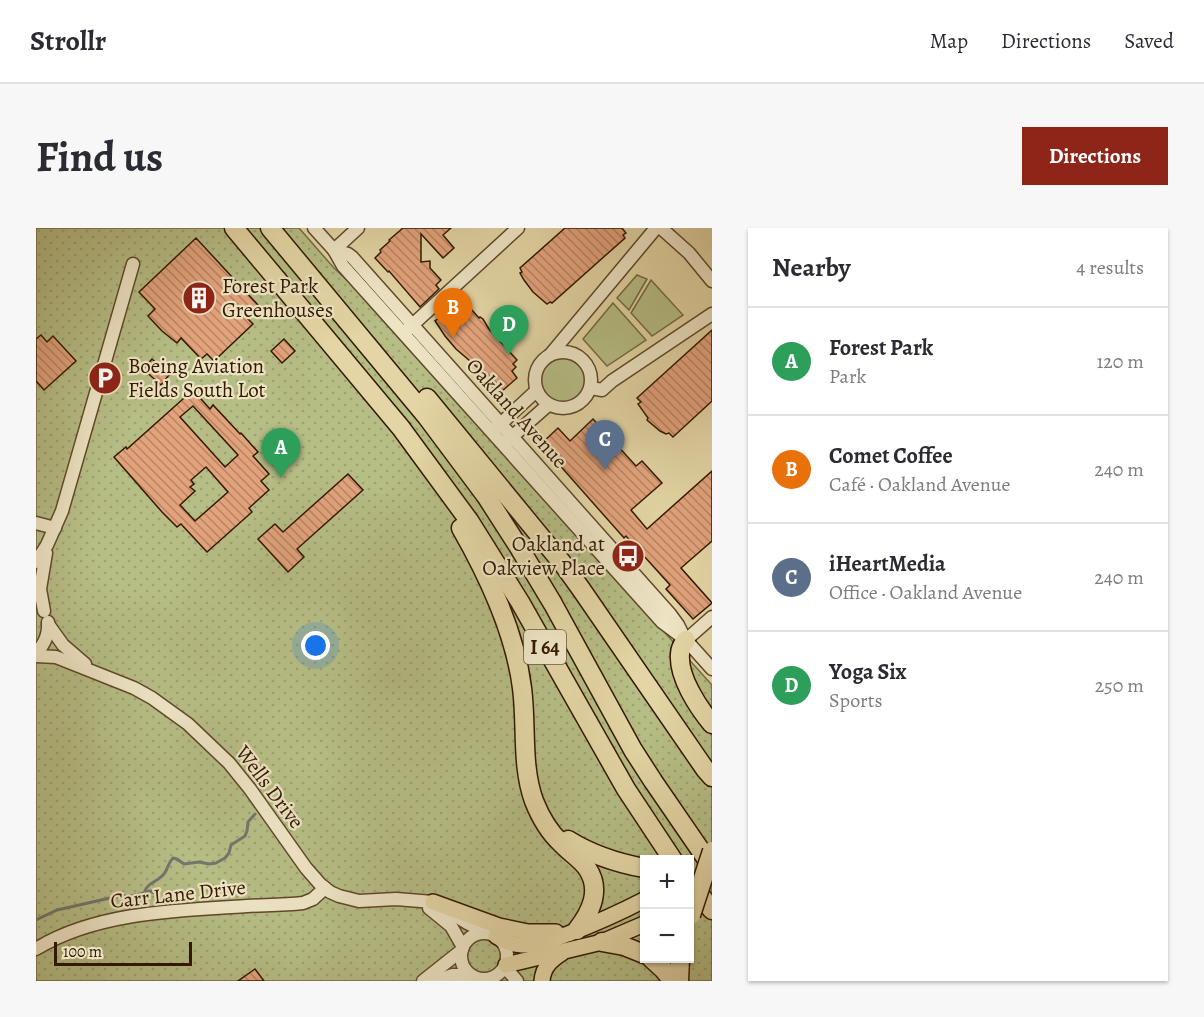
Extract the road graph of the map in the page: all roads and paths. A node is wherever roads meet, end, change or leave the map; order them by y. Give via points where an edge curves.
1 (234, 228) edge
2 (270, 228) edge
3 (315, 228) edge
4 (358, 228) edge
5 (518, 228) edge
6 (656, 228) edge
7 (661, 228) edge
8 (334, 250) junction
9 (134, 264) dead end
10 (712, 281) edge
11 (712, 314) edge
12 (354, 329) junction
13 (408, 329) junction
14 (550, 355) junction
15 (591, 388) junction
16 (537, 391) junction
17 (548, 405) junction
18 (496, 428) junction
19 (508, 441) junction
20 (440, 479) junction
21 (36, 522) edge
22 (55, 528) junction
23 (47, 545) junction
24 (36, 562) edge
25 (40, 606) edge
26 (712, 617) edge
27 (48, 624) junction
28 (686, 640) junction
29 (36, 654) edge
30 (712, 669) edge
31 (96, 672) junction
32 (712, 724) edge
33 (710, 777) edge
34 (544, 820) junction
35 (712, 851) edge
36 (670, 855) edge
37 (640, 867) edge
38 (703, 876) edge
39 (325, 888) junction
40 (415, 901) junction
41 (433, 902) junction
42 (640, 903) edge
43 (692, 909) edge
44 (712, 910) edge
45 (640, 926) edge
46 (577, 930) junction
47 (491, 935) junction
48 (602, 942) junction
49 (462, 948) junction
50 (36, 949) edge
51 (567, 950) junction
52 (640, 952) edge
53 (656, 963) edge
54 (680, 963) edge
55 (506, 966) junction
56 (470, 975) junction
57 (489, 980) edge
58 (423, 981) edge
59 (436, 981) edge
60 (517, 981) edge
61 (542, 981) edge
62 (673, 981) edge
63 (679, 981) edge

1 - 20 highway, I 64 via 378,398
2 - 12 highway, I 64
3 - 8 street, Oakland Avenue
4 - 8 street
5 - 13 street
6 - 14 street
7 - 10 street
8 - 13 street, Oakland Avenue via 343,266
9 - 22 street
11 - 15 street via 602,390
12 - 33 highway via 424,394 563,564
12 - 38 highway, I 64 via 492,505 674,814
13 - 18 street, Oakland Avenue
14 - 15 street via 561,351 580,358 592,376
14 - 16 street via 536,369
15 - 17 street via 585,399 566,409
16 - 17 street
16 - 18 street
17 - 19 street
18 - 19 street, Oakland Avenue
19 - 28 street, Oakland Avenue via 670,614
20 - 34 highway via 498,602 514,650 522,688 528,781
20 - 36 highway, I 64 via 488,548 620,780
21 - 22 street
22 - 23 street
23 - 24 street
23 - 25 street, Wells Drive
25 - 27 street, Wells Drive
26 - 28 street
27 - 29 street via 45,642
27 - 31 street, Wells Drive via 68,651
28 - 30 street, Oakland Avenue
28 - 32 highway via 680,653 683,672
29 - 31 street, Wells Drive
31 - 39 street, Wells Drive via 152,698 208,742 250,789 306,868
34 - 37 highway via 587,851
34 - 46 highway via 591,876 593,902
35 - 38 highway, bridge
38 - 43 highway, bridge
38 - 44 highway, I 64
39 - 40 street, Wells Drive via 359,901
39 - 50 street, Carr Lane Drive via 303,903 178,911 106,921 73,930
40 - 41 street, Wells Drive
40 - 49 street, Wells Drive via 447,922
41 - 46 main road via 515,930
41 - 47 street, Wells Drive
42 - 46 main road
45 - 48 main road
46 - 47 main road via 523,945
47 - 49 street via 473,936
47 - 55 street via 503,942
48 - 51 main road
48 - 52 highway
49 - 56 street via 462,963
49 - 58 street
51 - 55 main road
51 - 61 main road via 550,962
53 - 62 highway
54 - 63 highway
55 - 57 street
55 - 60 street
56 - 57 street
56 - 59 street via 452,975

